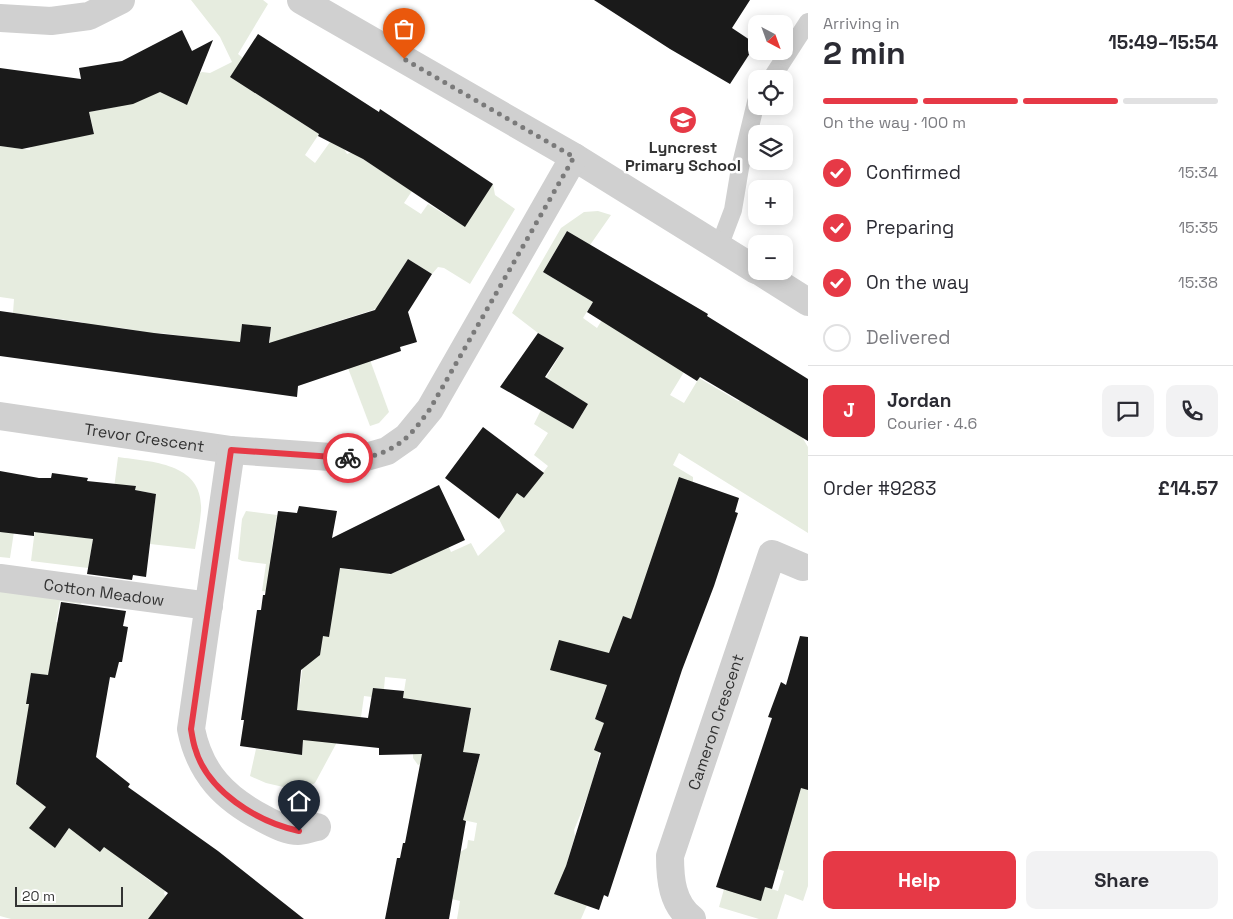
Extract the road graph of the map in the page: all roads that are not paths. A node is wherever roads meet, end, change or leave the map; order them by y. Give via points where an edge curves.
1 (121, 0) edge
2 (302, 0) edge
3 (0, 18) edge
4 (808, 22) edge
5 (777, 70) edge
6 (753, 115) edge
7 (574, 157) junction
8 (720, 247) junction
9 (748, 265) edge
10 (772, 280) edge
11 (808, 302) edge
12 (0, 416) edge
13 (231, 450) junction
14 (803, 567) dead end
15 (0, 578) edge
16 (209, 606) junction
17 (317, 827) dead end
18 (692, 919) edge

1 - 3 street via 89,16 51,21
2 - 7 street
4 - 5 lane
6 - 8 lane via 733,210
7 - 8 street
7 - 13 street, Trevor Crescent via 430,409 407,437 387,451 359,459
8 - 9 street
10 - 11 street
12 - 13 street, Trevor Crescent
13 - 16 street
14 - 18 street, Cameron Crescent via 772,554 670,856 670,878 677,903
15 - 16 street, Cotton Meadow
16 - 17 street via 191,729 203,766 234,802 260,817 280,827 299,831

